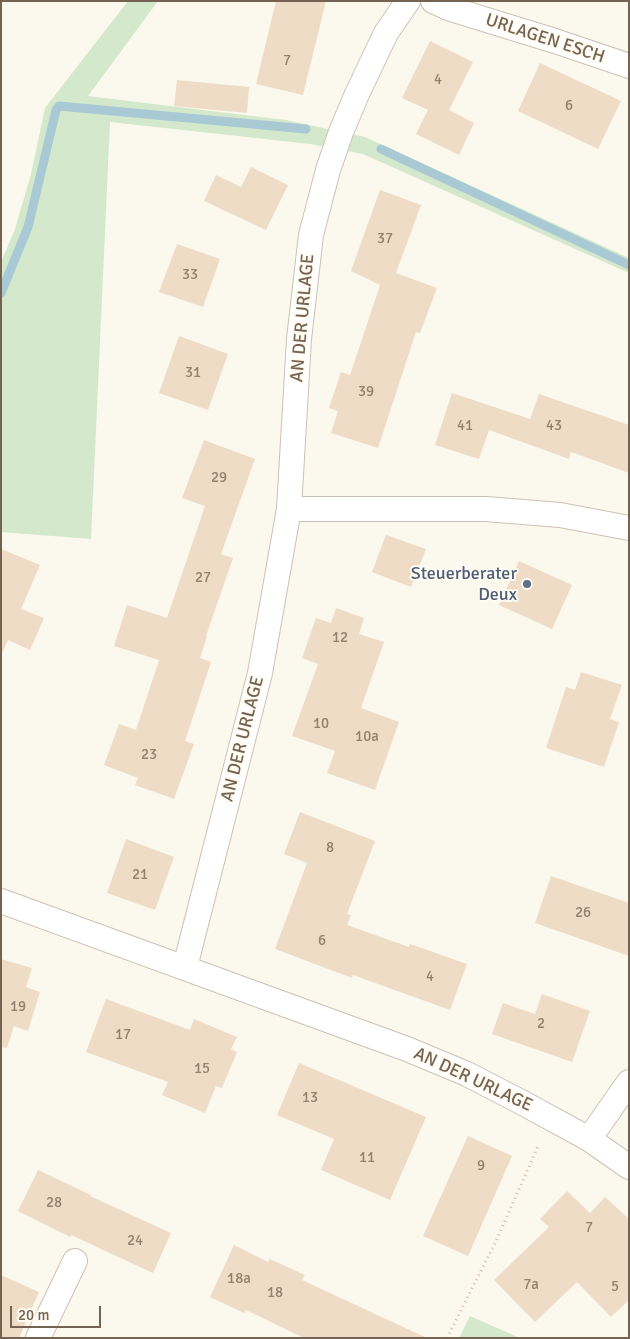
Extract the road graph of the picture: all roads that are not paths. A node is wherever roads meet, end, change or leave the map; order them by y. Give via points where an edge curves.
1 (408, 1) edge
2 (433, 1) edge
3 (629, 66) edge
4 (289, 509) junction
5 (629, 528) edge
6 (1, 900) edge
7 (185, 967) junction
8 (629, 1082) edge
9 (589, 1139) junction
10 (629, 1167) edge
11 (75, 1261) dead end
12 (38, 1338) edge

1 - 4 street, AN DER URLAGE via 386,33 341,132 311,235 299,339
2 - 3 street, URLAGEN ESCH
4 - 5 street via 486,509 560,515
4 - 7 street, AN DER URLAGE via 260,673
6 - 7 street, AN DER URLAGE
7 - 9 street, AN DER URLAGE via 407,1048 468,1074
8 - 9 street
9 - 10 street, AN DER URLAGE
11 - 12 street

